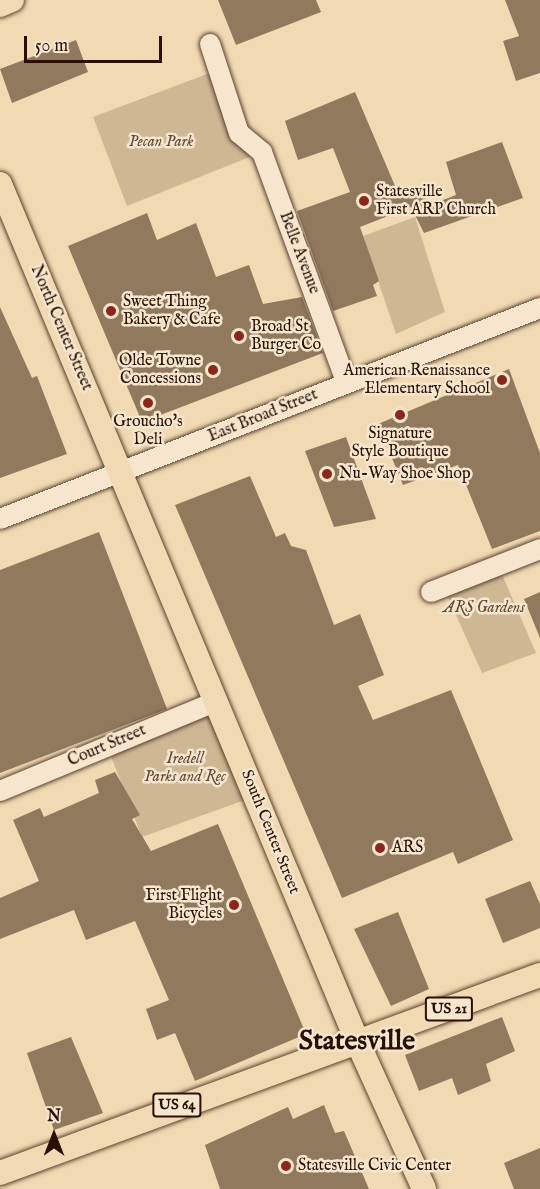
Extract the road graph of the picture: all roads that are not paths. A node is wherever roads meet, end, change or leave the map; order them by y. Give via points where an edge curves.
1 (12, 0) edge
2 (0, 4) edge
3 (210, 44) dead end
4 (0, 184) edge
5 (540, 308) edge
6 (346, 382) junction
7 (121, 472) junction
8 (0, 519) edge
9 (540, 549) edge
10 (431, 592) dead end
11 (215, 702) junction
12 (0, 791) edge
13 (540, 975) edge
14 (357, 1041) junction
15 (0, 1173) edge
16 (424, 1189) edge

1 - 2 main road
3 - 6 street, Belle Avenue via 215,71 239,133 262,152
4 - 7 main road, North Center Street
5 - 6 street, East Broad Street
6 - 7 street, East Broad Street
7 - 8 street, East Broad Street
7 - 11 main road, South Center Street
9 - 10 street
11 - 12 street, Court Street
11 - 14 main road, South Center Street
13 - 14 main road, US 21
14 - 15 main road, US 64
14 - 16 main road, South Center Street

